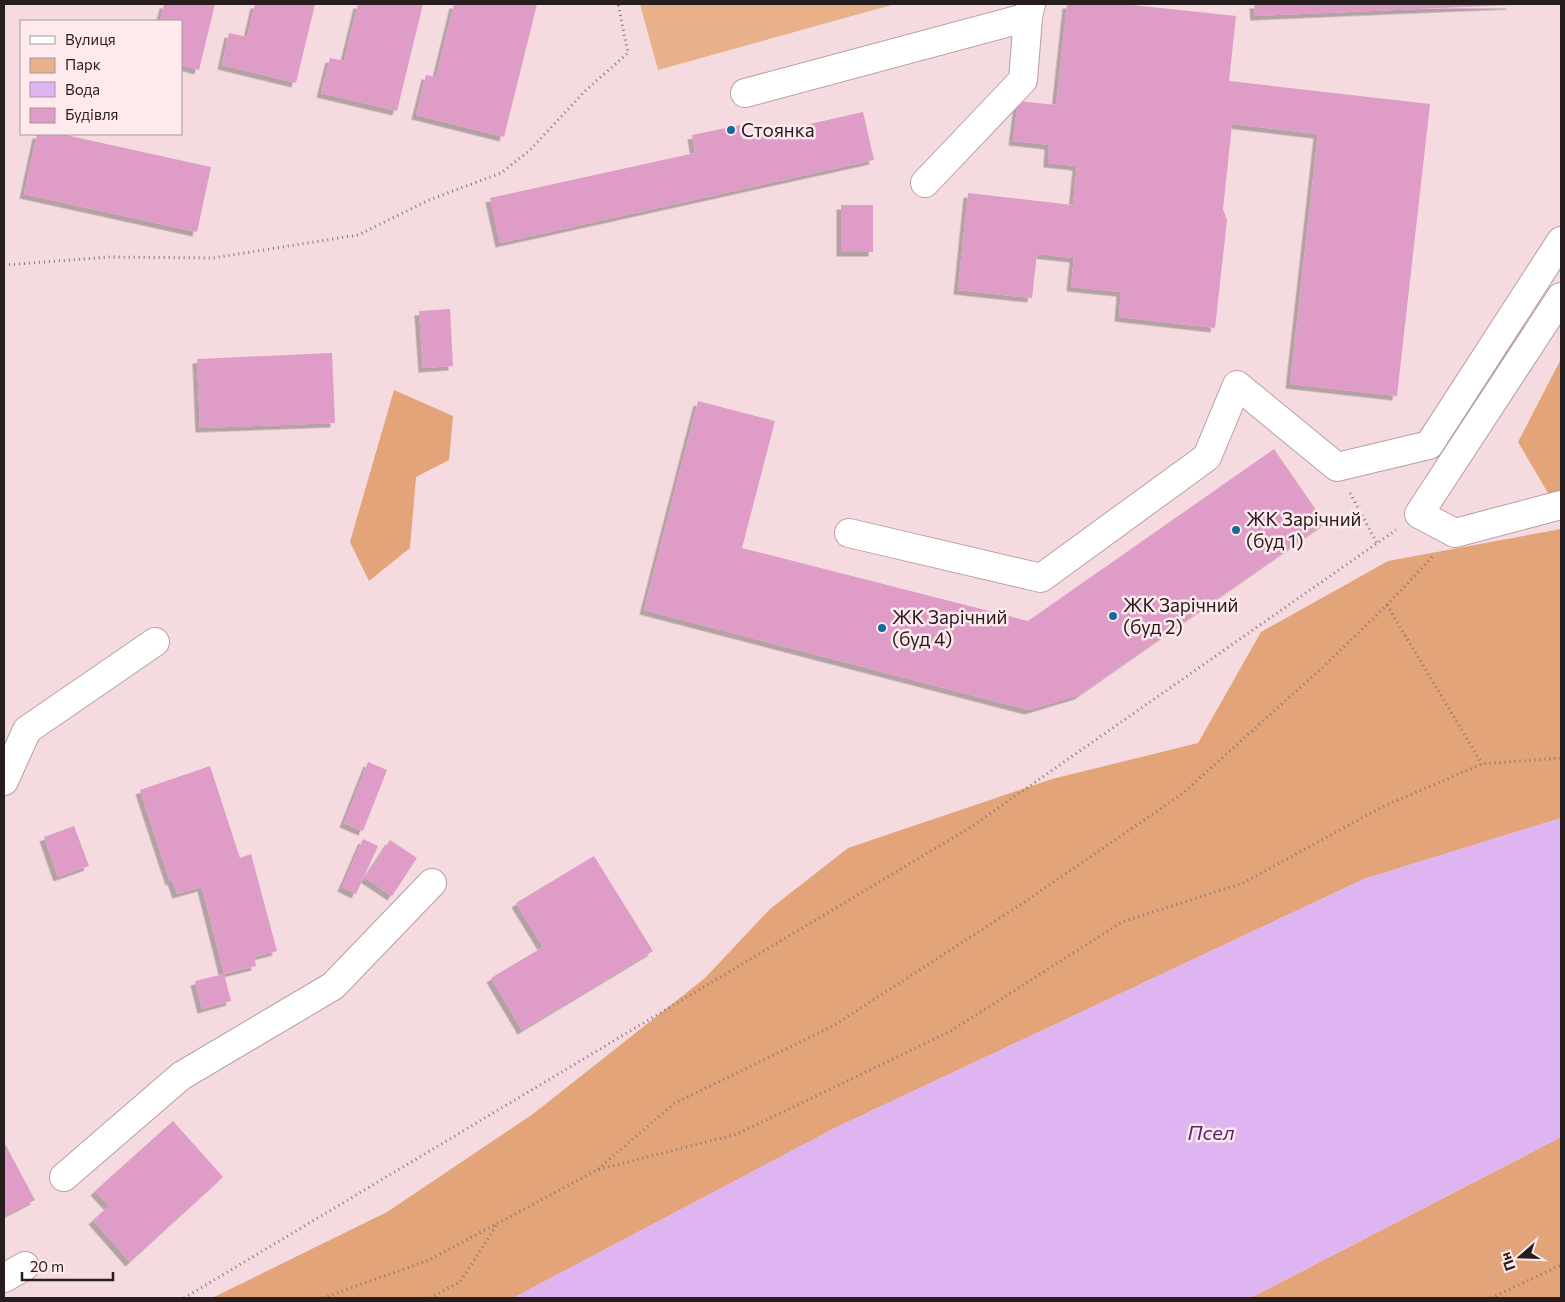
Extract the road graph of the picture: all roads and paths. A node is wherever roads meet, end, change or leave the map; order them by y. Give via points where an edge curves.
1 (618, 4) edge
2 (1030, 10) edge
3 (744, 93) dead end
4 (925, 183) dead end
5 (1561, 241) edge
6 (4, 264) edge
7 (1561, 297) edge
8 (1337, 467) junction
9 (1561, 505) edge
10 (1419, 514) junction
11 (849, 533) dead end
12 (1454, 533) junction
13 (1377, 543) junction
14 (1387, 605) junction
15 (155, 642) dead end
16 (1561, 758) edge
17 (1482, 764) junction
18 (4, 781) edge
19 (432, 883) dead end
20 (597, 1170) junction
21 (64, 1177) dead end
22 (499, 1223) junction
23 (1561, 1265) edge
24 (184, 1298) edge
25 (323, 1298) edge
26 (430, 1298) edge
27 (1491, 1298) edge

1 - 6 path via 628,53 586,90 529,151 501,173 430,200 358,235 213,258 110,258
2 - 3 lane
2 - 4 lane via 1023,80
5 - 8 lane via 1429,445
7 - 10 lane
8 - 11 lane via 1237,385 1207,458 1041,578
8 - 13 path
9 - 12 lane
10 - 12 lane
10 - 13 path
12 - 14 path
13 - 24 path via 971,827
14 - 17 path
14 - 20 path via 1182,794 1024,903 833,1026 675,1103
15 - 18 lane via 27,730
16 - 17 path
17 - 20 path via 1382,807 1243,883 1122,922 949,1032 737,1134
19 - 21 lane via 333,986 181,1076
20 - 22 path
22 - 25 path via 429,1260
22 - 26 path via 460,1282
23 - 27 path

